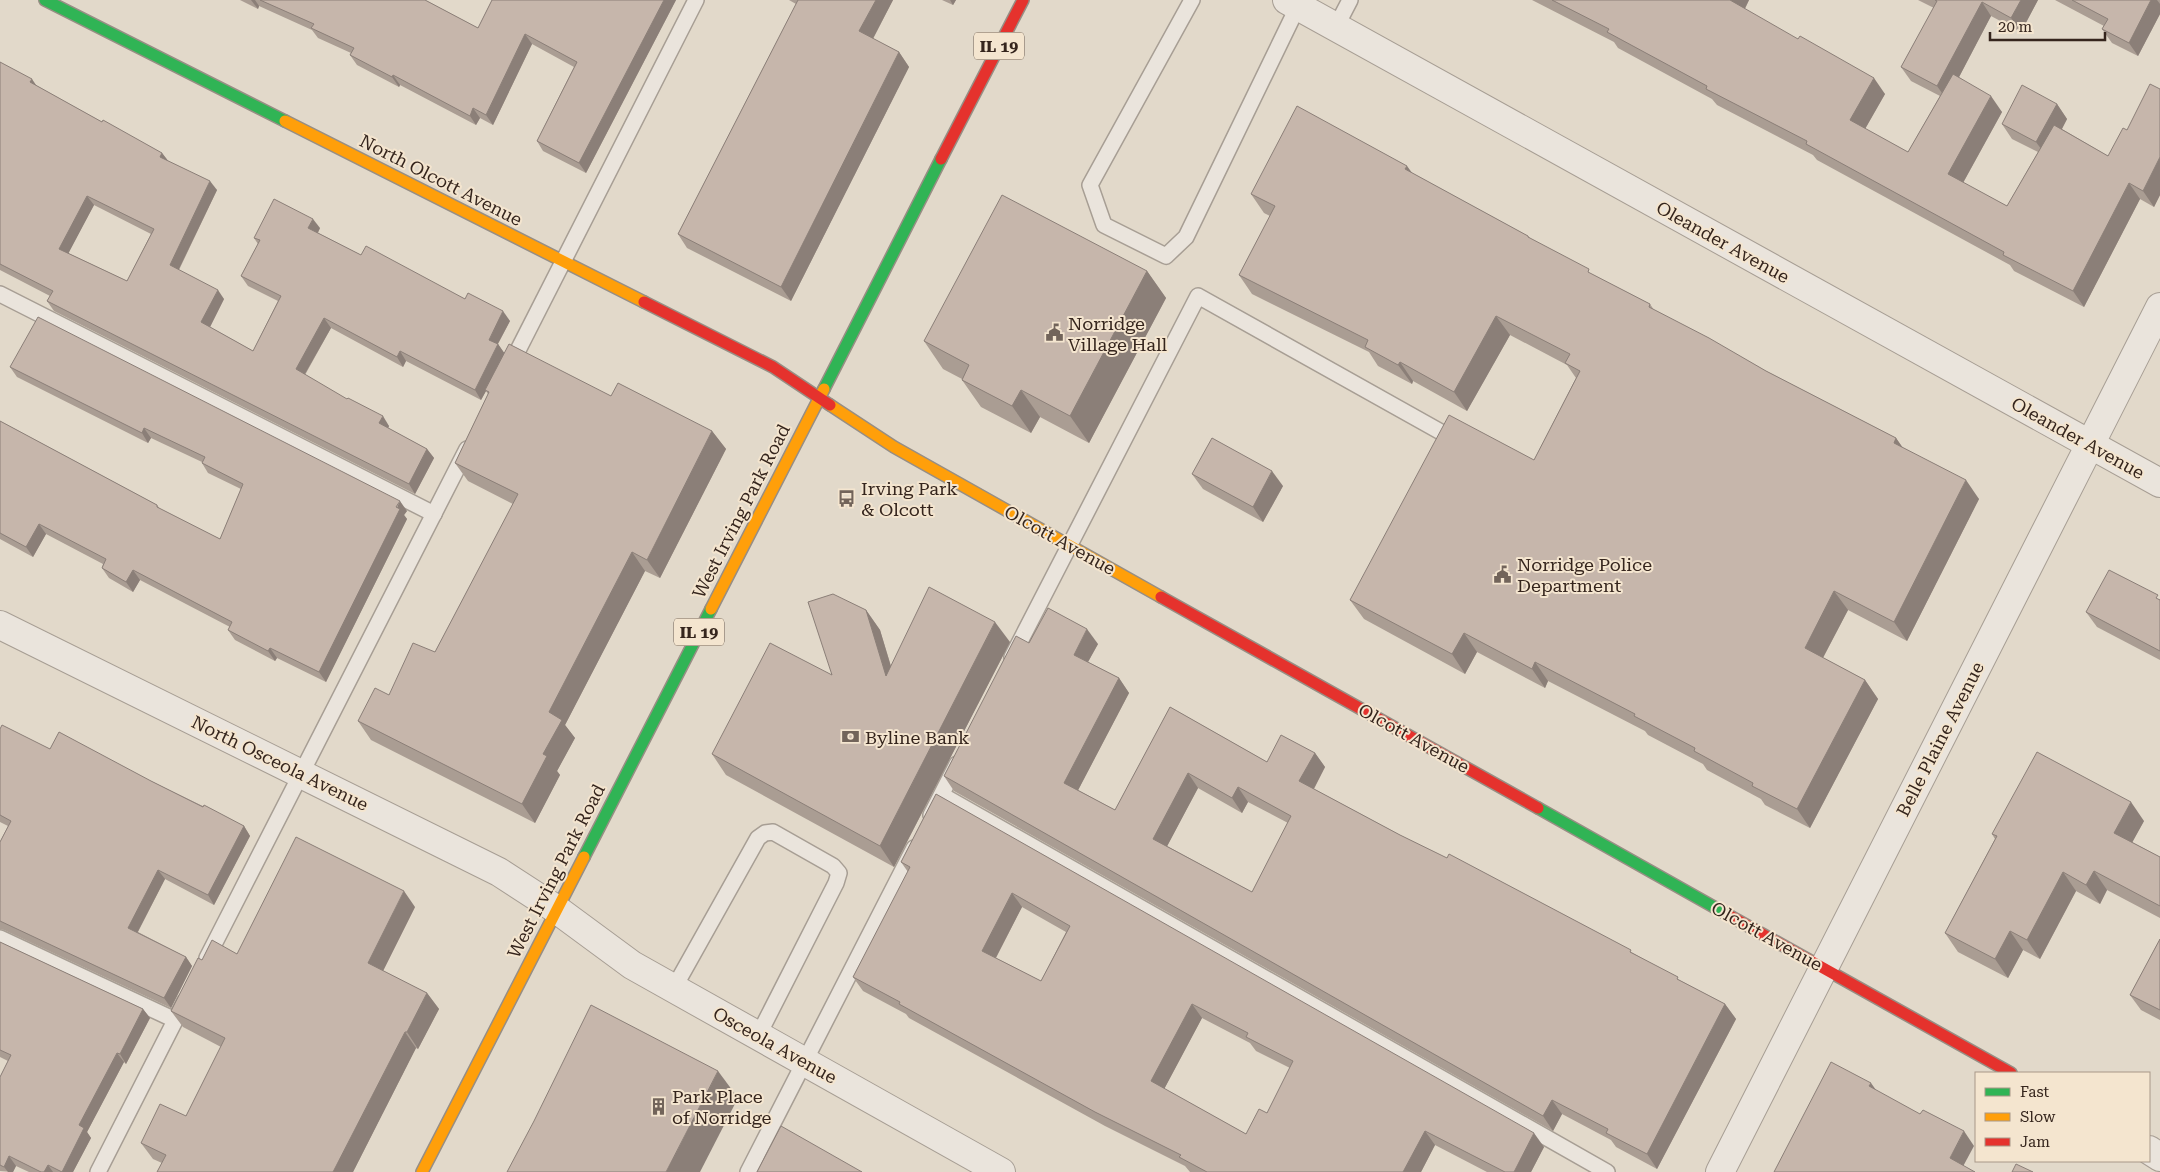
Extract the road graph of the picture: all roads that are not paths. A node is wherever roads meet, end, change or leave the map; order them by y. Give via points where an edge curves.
1 (44, 0) edge
2 (1023, 0) edge
3 (1192, 0) edge
4 (1350, 0) edge
5 (692, 1) edge
6 (1293, 3) edge
7 (1336, 27) junction
8 (563, 261) junction
9 (0, 294) edge
10 (2160, 307) edge
11 (501, 383) edge
12 (819, 398) junction
13 (474, 436) edge
14 (1448, 436) edge
15 (2090, 445) junction
16 (2160, 483) edge
17 (434, 514) junction
18 (1070, 545) junction
19 (0, 624) edge
20 (1004, 672) edge
21 (964, 751) edge
22 (301, 773) junction
23 (942, 795) junction
24 (556, 909) junction
25 (0, 938) edge
26 (202, 967) edge
27 (1824, 968) junction
28 (194, 985) edge
29 (674, 988) junction
30 (176, 1020) junction
31 (758, 1036) junction
32 (804, 1062) junction
33 (2009, 1072) edge
34 (98, 1172) edge
35 (422, 1172) edge
36 (748, 1172) edge
37 (1001, 1172) edge
38 (1607, 1172) edge
39 (1720, 1172) edge

1 - 8 street, North Olcott Avenue
2 - 12 street, West Irving Park Road / IL 19
3 - 6 lane via 1090,185 1104,225 1166,256 1186,238
4 - 7 lane
5 - 8 lane
6 - 7 street, Oleander Avenue
7 - 15 street, Oleander Avenue
8 - 11 lane
8 - 12 street, North Olcott Avenue via 773,366
9 - 17 lane
10 - 15 street, Belle Plaine Avenue
12 - 18 street, Olcott Avenue via 894,447
12 - 24 street, West Irving Park Road / IL 19
13 - 17 lane
14 - 18 lane via 1198,296
15 - 16 street, Oleander Avenue
15 - 27 street, Belle Plaine Avenue
17 - 22 lane
18 - 20 lane
18 - 27 street, Olcott Avenue
19 - 22 street, North Osceola Avenue
21 - 23 lane
22 - 24 street, North Osceola Avenue via 498,872
22 - 26 lane
23 - 32 lane
23 - 38 lane
24 - 29 street, Osceola Avenue via 632,965
24 - 35 street, West Irving Park Road / IL 19
25 - 30 lane
27 - 33 street, Olcott Avenue
27 - 39 street, Belle Plaine Avenue
28 - 30 lane
29 - 31 street, Osceola Avenue
29 - 31 lane via 758,838 773,832 833,866 839,873 836,883
30 - 34 lane
31 - 32 street, Osceola Avenue
32 - 36 lane
32 - 37 street, Osceola Avenue

